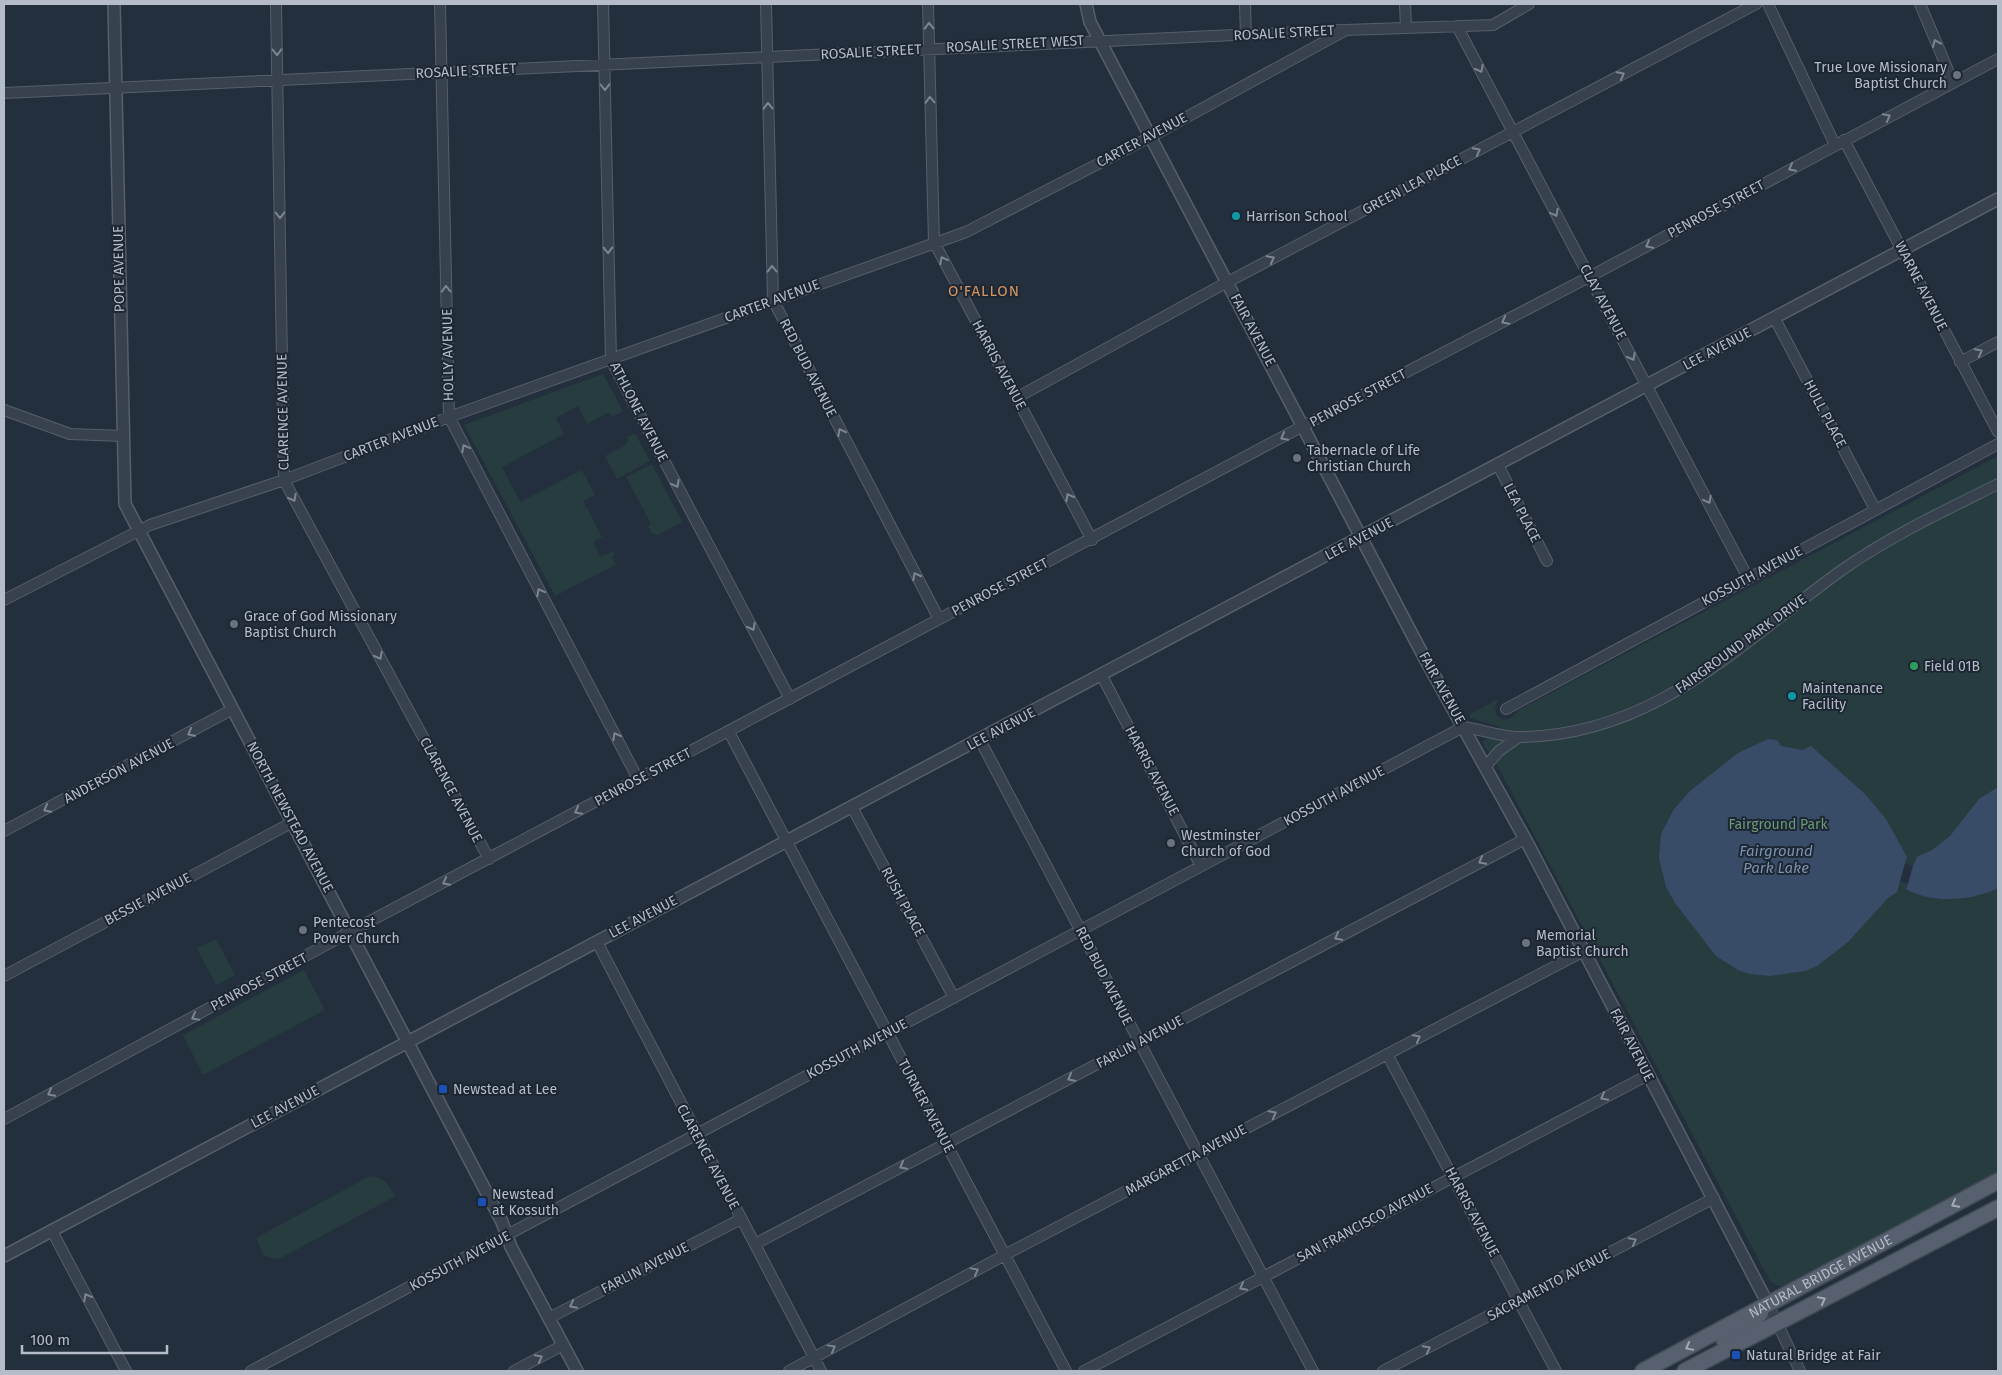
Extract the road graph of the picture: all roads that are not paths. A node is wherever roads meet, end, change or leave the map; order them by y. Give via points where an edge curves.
1 (114, 4) edge
2 (276, 4) edge
3 (440, 4) edge
4 (603, 4) edge
5 (766, 4) edge
6 (928, 4) edge
7 (1086, 4) edge
8 (1246, 4) edge
9 (1405, 4) edge
10 (1529, 4) edge
11 (1756, 4) edge
12 (1768, 4) edge
13 (1920, 4) edge
14 (1457, 26) junction
15 (1406, 27) junction
16 (1346, 30) junction
17 (1246, 35) junction
18 (1101, 40) junction
19 (929, 48) junction
20 (767, 57) junction
21 (1998, 58) edge
22 (604, 64) junction
23 (442, 72) junction
24 (278, 81) junction
25 (1953, 82) junction
26 (115, 88) junction
27 (4, 93) edge
28 (1513, 132) junction
29 (1152, 136) junction
30 (1844, 140) junction
31 (1835, 145) junction
32 (1998, 199) edge
33 (934, 242) junction
34 (1902, 250) junction
35 (1589, 277) junction
36 (1228, 282) junction
37 (773, 300) junction
38 (1775, 319) junction
39 (1998, 342) edge
40 (611, 360) junction
41 (1960, 362) junction
42 (1648, 386) junction
43 (1016, 398) junction
44 (4, 410) edge
45 (449, 417) junction
46 (1304, 426) junction
47 (1998, 432) edge
48 (122, 436) junction
49 (1998, 444) edge
50 (1498, 465) junction
51 (284, 480) junction
52 (1998, 484) edge
53 (1875, 509) junction
54 (138, 530) junction
55 (1362, 537) junction
56 (1092, 540) junction
57 (1547, 561) dead end
58 (1748, 578) junction
59 (4, 600) edge
60 (939, 619) junction
61 (1102, 676) junction
62 (790, 699) junction
63 (233, 709) junction
64 (1506, 709) dead end
65 (1463, 727) junction
66 (729, 732) junction
67 (1519, 737) junction
68 (980, 740) junction
69 (1485, 767) junction
70 (638, 779) junction
71 (852, 807) junction
72 (293, 822) junction
73 (4, 831) edge
74 (1525, 839) junction
75 (787, 841) junction
76 (489, 859) junction
77 (1202, 866) junction
78 (1081, 931) junction
79 (351, 932) junction
80 (597, 942) junction
81 (1584, 951) junction
82 (4, 976) edge
83 (954, 998) junction
84 (888, 1033) junction
85 (409, 1042) junction
86 (1138, 1043) junction
87 (1387, 1054) junction
88 (1648, 1075) junction
89 (4, 1118) edge
90 (696, 1135) junction
91 (946, 1144) junction
92 (1197, 1154) junction
93 (1453, 1176) junction
94 (1998, 1181) edge
95 (1714, 1198) junction
96 (1998, 1208) edge
97 (741, 1219) junction
98 (52, 1231) junction
99 (507, 1236) junction
100 (754, 1244) junction
101 (1873, 1247) junction
102 (1005, 1254) junction
103 (4, 1256) edge
104 (1262, 1276) junction
105 (1519, 1301) junction
106 (1768, 1304) junction
107 (549, 1318) junction
108 (1777, 1324) junction
109 (563, 1345) junction
110 (814, 1358) junction
111 (126, 1371) edge
112 (251, 1371) edge
113 (514, 1371) edge
114 (577, 1371) edge
115 (789, 1371) edge
116 (821, 1371) edge
117 (1066, 1371) edge
118 (1084, 1371) edge
119 (1313, 1371) edge
120 (1384, 1371) edge
121 (1556, 1371) edge
122 (1643, 1371) edge
123 (1677, 1371) edge
124 (1685, 1371) edge
125 (1800, 1371) edge

1 - 26 street, POPE AVENUE
2 -> 24 street, CLARENCE AVENUE
3 - 23 street, HOLLY AVENUE
4 - 22 street, ATHLONE AVENUE
5 - 20 street, RED BUD AVENUE
19 -> 6 street, HARRIS AVENUE
7 - 18 street, FAIR AVENUE via 1090,22
8 - 17 street
9 - 15 street
10 - 14 street, CARTER AVENUE via 1493,25
28 -> 11 street, GREEN LEA PLACE
12 - 31 street
25 -> 13 street
14 - 15 street, CARTER AVENUE
14 -> 28 street, CLAY AVENUE
15 - 16 street, CARTER AVENUE
16 - 17 street, ROSALIE STREET
16 - 29 street, CARTER AVENUE
17 - 18 street, ROSALIE STREET
18 - 19 street, ROSALIE STREET WEST
18 - 29 street, FAIR AVENUE
19 - 20 street, ROSALIE STREET
33 -> 19 street, HARRIS AVENUE
20 - 22 street, ROSALIE STREET
37 -> 20 street, RED BUD AVENUE
21 - 25 street, PENROSE STREET
22 - 23 street, ROSALIE STREET
22 -> 40 street, ATHLONE AVENUE
23 - 24 street, ROSALIE STREET
45 -> 23 street, HOLLY AVENUE
24 - 26 street, ROSALIE STREET
24 -> 51 street, CLARENCE AVENUE
30 -> 25 street, PENROSE STREET
26 - 27 street, ROSALIE STREET
26 - 48 street, POPE AVENUE
28 -> 35 street, CLAY AVENUE
36 -> 28 street, GREEN LEA PLACE
29 - 33 street, CARTER AVENUE via 980,225
29 - 36 street, FAIR AVENUE
30 - 31 street, PENROSE STREET
30 - 34 street, WARNE AVENUE
31 -> 35 street, PENROSE STREET
32 - 34 street, LEE AVENUE
33 - 37 street, CARTER AVENUE
43 -> 33 street, HARRIS AVENUE
34 - 38 street, LEE AVENUE
34 - 41 street, WARNE AVENUE
35 -> 42 street, CLAY AVENUE
35 -> 46 street, PENROSE STREET
36 - 43 street, GREEN LEA PLACE
36 - 46 street, FAIR AVENUE
37 - 40 street, CARTER AVENUE
60 -> 37 street, RED BUD AVENUE
38 - 42 street, LEE AVENUE
38 - 53 street, HULL PLACE
41 -> 39 street
40 - 45 street, CARTER AVENUE
40 -> 62 street, ATHLONE AVENUE
41 - 47 street, WARNE AVENUE
42 - 50 street, LEE AVENUE
42 -> 58 street, CLAY AVENUE
56 -> 43 street, HARRIS AVENUE
44 - 48 street via 70,434
45 - 51 street, CARTER AVENUE
70 -> 45 street, HOLLY AVENUE
46 - 55 street, FAIR AVENUE
46 -> 56 street, PENROSE STREET
48 - 54 street, POPE AVENUE via 124,498
49 - 53 street, KOSSUTH AVENUE
50 - 55 street, LEE AVENUE
50 - 57 street, LEA PLACE
51 - 54 street, CARTER AVENUE
51 -> 76 street, CLARENCE AVENUE
52 - 67 street, FAIRGROUND PARK DRIVE via 1845,568 1696,680 1655,704 1581,729
53 - 58 street, KOSSUTH AVENUE
54 - 59 street, CARTER AVENUE
54 - 63 street, NORTH NEWSTEAD AVENUE
55 - 61 street, LEE AVENUE
55 - 65 street, FAIR AVENUE
56 - 60 street, PENROSE STREET
58 - 64 street, KOSSUTH AVENUE
60 - 62 street, PENROSE STREET
61 - 68 street, LEE AVENUE
61 - 77 street, HARRIS AVENUE
62 - 66 street, PENROSE STREET
63 - 72 street, NORTH NEWSTEAD AVENUE
63 -> 73 street, ANDERSON AVENUE
65 - 67 street, FAIRGROUND PARK DRIVE
65 - 69 street, FAIR AVENUE
65 - 77 street, KOSSUTH AVENUE
66 - 70 street, PENROSE STREET
66 - 75 street
67 - 69 street via 1494,755
68 - 71 street, LEE AVENUE
68 - 78 street, RED BUD AVENUE
69 - 74 street, FAIR AVENUE
70 -> 76 street, PENROSE STREET
71 - 75 street, LEE AVENUE
71 - 83 street, RUSH PLACE
72 - 79 street, NORTH NEWSTEAD AVENUE
72 - 82 street, BESSIE AVENUE
74 - 81 street, FAIR AVENUE
74 -> 86 street, FARLIN AVENUE
75 - 80 street, LEE AVENUE
75 - 84 street, TURNER AVENUE
76 -> 79 street, PENROSE STREET
77 - 78 street, KOSSUTH AVENUE
78 - 83 street, KOSSUTH AVENUE
78 - 86 street, RED BUD AVENUE
79 - 85 street, NORTH NEWSTEAD AVENUE
79 -> 89 street, PENROSE STREET
80 - 85 street, LEE AVENUE
80 - 90 street, CLARENCE AVENUE
87 -> 81 street, MARGARETTA AVENUE
81 - 88 street, FAIR AVENUE
83 - 84 street, KOSSUTH AVENUE
84 - 90 street, KOSSUTH AVENUE
84 - 91 street, TURNER AVENUE
85 - 98 street, LEE AVENUE
85 - 99 street, NORTH NEWSTEAD AVENUE
86 -> 91 street, FARLIN AVENUE
86 - 92 street, RED BUD AVENUE
92 -> 87 street, MARGARETTA AVENUE
87 - 93 street, HARRIS AVENUE
88 -> 93 street, SAN FRANCISCO AVENUE
88 - 95 street, FAIR AVENUE
90 - 97 street, CLARENCE AVENUE
90 - 99 street, KOSSUTH AVENUE
91 -> 100 street, FARLIN AVENUE
91 - 102 street, TURNER AVENUE
92 - 102 street, MARGARETTA AVENUE
92 - 104 street, RED BUD AVENUE
93 - 104 street, SAN FRANCISCO AVENUE
93 - 105 street, HARRIS AVENUE
94 -> 101 main road, NATURAL BRIDGE AVENUE
105 -> 95 street, SACRAMENTO AVENUE
95 - 106 street, FAIR AVENUE
108 -> 96 main road, NATURAL BRIDGE AVENUE
97 - 100 street, CLARENCE AVENUE
97 -> 107 street, FARLIN AVENUE
98 - 103 street, LEE AVENUE
111 -> 98 street
99 - 107 street, NORTH NEWSTEAD AVENUE
99 - 112 street, KOSSUTH AVENUE
100 - 110 street, CLARENCE AVENUE
101 - 106 main road, NATURAL BRIDGE AVENUE
101 - 108 main road via 1845,1271 1793,1302
110 -> 102 street, MARGARETTA AVENUE
102 - 117 street, TURNER AVENUE
104 -> 118 street, SAN FRANCISCO AVENUE
104 - 119 street, RED BUD AVENUE
120 -> 105 street, SACRAMENTO AVENUE
105 - 121 street, HARRIS AVENUE
106 - 108 street, FAIR AVENUE
106 -> 122 main road, NATURAL BRIDGE AVENUE
106 - 123 main road via 1749,1326 1694,1357
107 - 109 street, NORTH NEWSTEAD AVENUE
108 - 124 main road, NATURAL BRIDGE AVENUE
108 - 125 street, FAIR AVENUE
113 -> 109 street
109 - 114 street, NORTH NEWSTEAD AVENUE
110 - 115 street, MARGARETTA AVENUE
110 - 116 street, CLARENCE AVENUE

